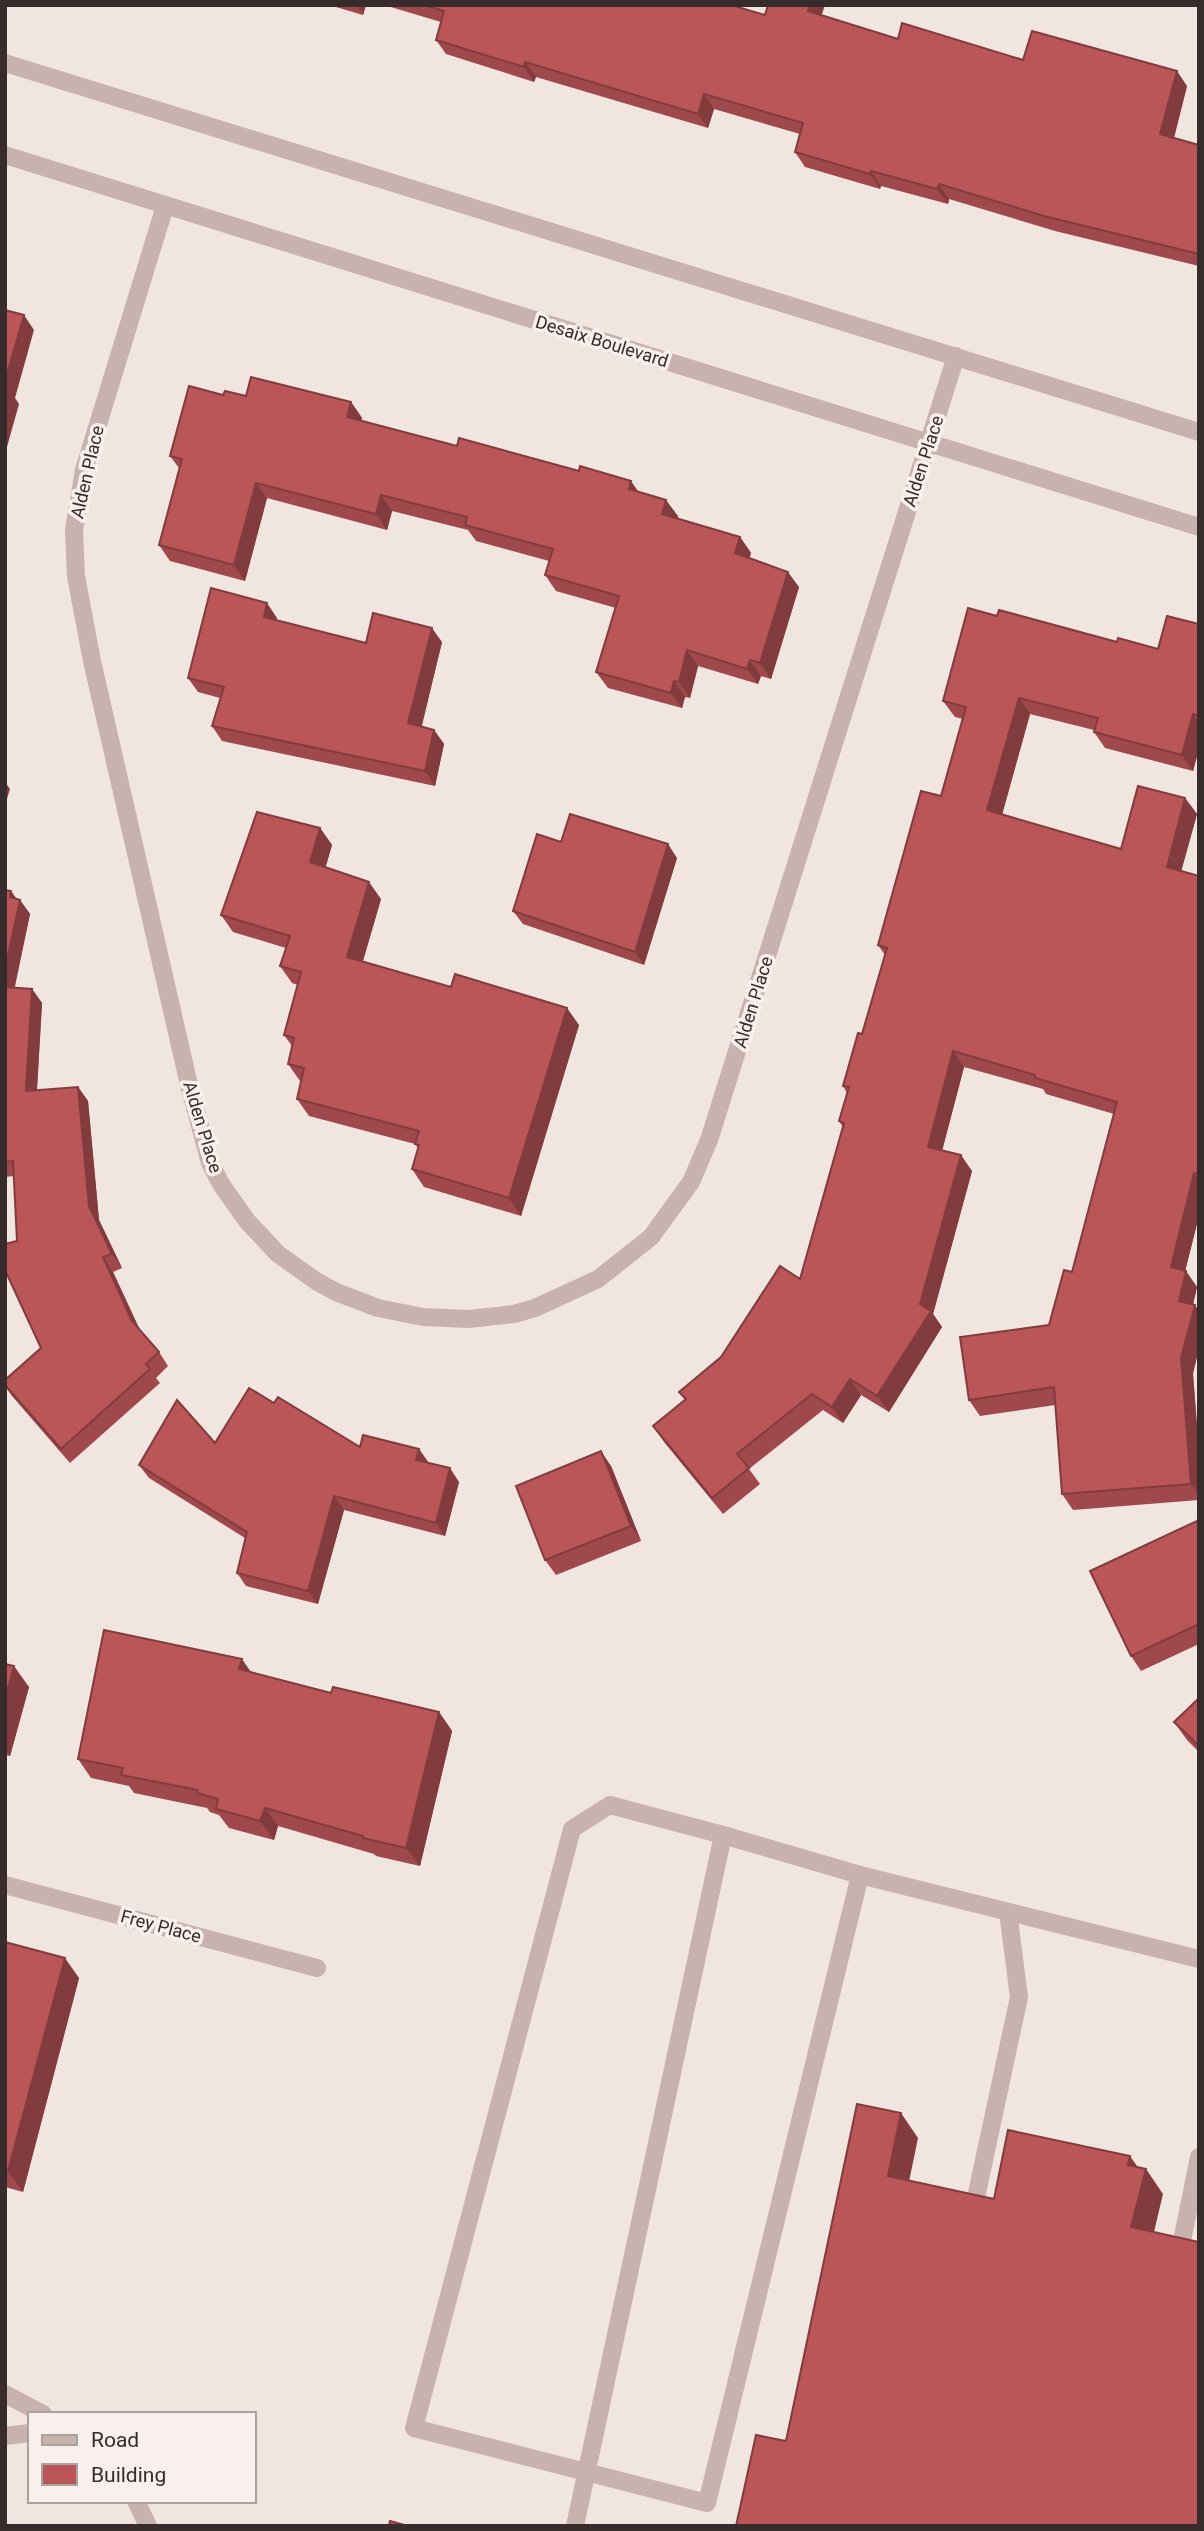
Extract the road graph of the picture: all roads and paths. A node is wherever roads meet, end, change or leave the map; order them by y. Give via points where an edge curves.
1 (5, 63) edge
2 (5, 155) edge
3 (165, 205) junction
4 (956, 356) junction
5 (1199, 432) edge
6 (929, 443) junction
7 (1199, 527) edge
8 (723, 1835) junction
9 (860, 1875) junction
10 (5, 1885) edge
11 (1008, 1912) junction
12 (1199, 1959) edge
13 (317, 1968) dead end
14 (1199, 2157) edge
15 (977, 2193) edge
16 (1182, 2241) edge
17 (5, 2394) edge
18 (39, 2412) edge
19 (28, 2433) edge
20 (5, 2436) edge
21 (586, 2471) junction
22 (137, 2503) edge
23 (148, 2526) edge
24 (575, 2526) edge

1 - 4 street
2 - 3 street, Desaix Boulevard
3 - 6 street, Desaix Boulevard
3 - 6 street, Alden Place via 84,470 74,530 76,576 92,661 210,1163 247,1221 278,1254 336,1292 378,1308 468,1319 535,1308 598,1279 650,1237 679,1201 709,1140
4 - 5 street
4 - 6 street, Alden Place
6 - 7 street, Desaix Boulevard
8 - 9 street
8 - 21 street
8 - 21 street via 610,1805 572,1829 414,2428
9 - 11 street
9 - 21 street via 706,2503
10 - 13 street, Frey Place
11 - 12 street
11 - 15 street via 1019,1997
14 - 16 street
17 - 18 street
19 - 20 street
21 - 24 street
22 - 23 street

